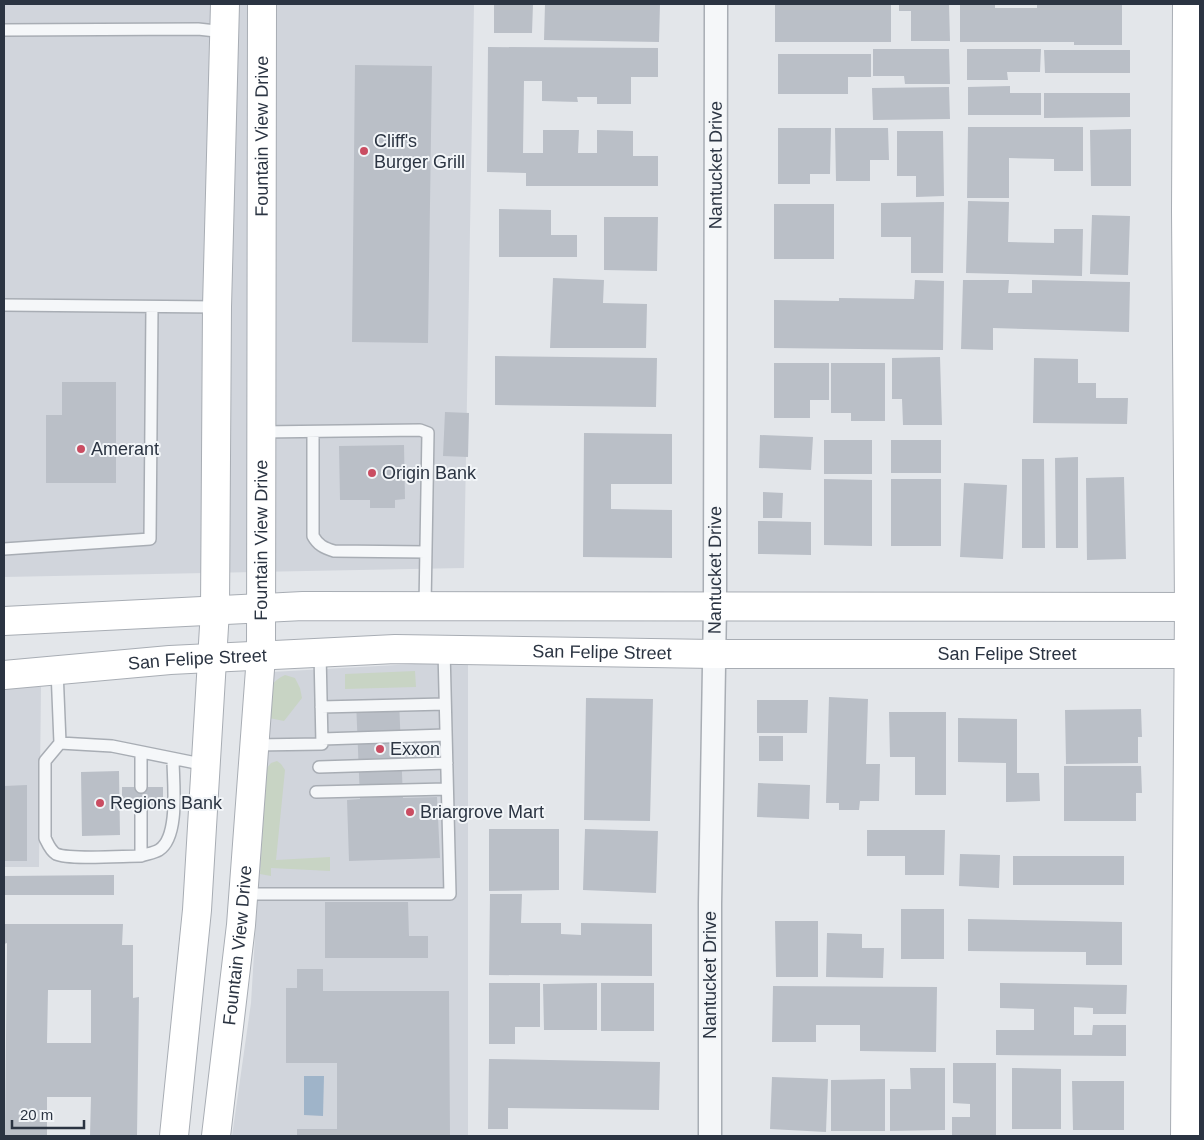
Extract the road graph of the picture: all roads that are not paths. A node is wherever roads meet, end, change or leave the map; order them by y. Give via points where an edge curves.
1 (225, 4) edge
2 (262, 4) edge
3 (716, 4) edge
4 (1187, 4) edge
5 (4, 30) edge
6 (225, 32) junction
7 (4, 305) edge
8 (152, 307) junction
9 (217, 307) junction
10 (261, 432) junction
11 (313, 432) junction
12 (4, 549) edge
13 (426, 552) junction
14 (426, 606) junction
15 (715, 606) junction
16 (1195, 607) edge
17 (261, 608) junction
18 (215, 610) junction
19 (4, 621) edge
20 (444, 650) junction
21 (320, 653) junction
22 (714, 654) junction
23 (1194, 654) edge
24 (261, 656) junction
25 (212, 658) junction
26 (57, 670) junction
27 (4, 675) edge
28 (445, 704) junction
29 (322, 707) junction
30 (446, 735) junction
31 (322, 739) junction
32 (60, 743) junction
33 (254, 745) junction
34 (141, 752) junction
35 (173, 759) junction
36 (447, 763) junction
37 (206, 765) junction
38 (319, 767) dead end
39 (141, 787) dead end
40 (447, 789) junction
41 (316, 792) dead end
42 (141, 806) dead end
43 (141, 856) junction
44 (243, 894) junction
45 (174, 1136) edge
46 (216, 1136) edge
47 (710, 1136) edge
48 (1185, 1136) edge

1 - 6 main road
2 - 10 main road, Fountain View Drive
3 - 15 street, Nantucket Drive
4 - 16 main road via 1186,216
5 - 6 lane via 198,29
6 - 9 main road
7 - 8 lane
8 - 9 lane
8 - 12 lane via 150,539
9 - 18 main road
10 - 11 lane
10 - 17 main road, Fountain View Drive
11 - 13 lane via 313,536 317,543 334,551
11 - 13 lane via 420,430 428,433
13 - 14 lane
14 - 15 main road
14 - 17 main road
15 - 16 main road
15 - 22 street, Nantucket Drive
16 - 23 main road
17 - 18 main road
17 - 24 main road, Fountain View Drive
18 - 19 main road
18 - 25 main road
20 - 21 main road, San Felipe Street
20 - 22 main road, San Felipe Street
20 - 28 lane
21 - 24 main road, San Felipe Street
21 - 29 lane
22 - 23 main road, San Felipe Street
22 - 47 street, Nantucket Drive
23 - 48 main road
24 - 25 main road, San Felipe Street
24 - 33 main road, Fountain View Drive
25 - 26 main road, San Felipe Street
25 - 37 main road
26 - 27 main road, San Felipe Street
26 - 32 lane
28 - 29 lane
28 - 30 lane
29 - 31 lane
30 - 31 lane
30 - 36 lane
31 - 33 lane via 322,744
32 - 34 lane via 112,746
32 - 43 lane via 45,761 45,838 49,847 56,854 68,857
33 - 44 main road, Fountain View Drive
34 - 35 lane
34 - 39 lane
35 - 37 lane
35 - 43 lane via 173,823 169,838 160,850
36 - 38 lane
36 - 40 lane
37 - 45 main road via 197,910
40 - 41 lane
40 - 44 lane via 450,894
42 - 43 lane
44 - 46 main road, Fountain View Drive

